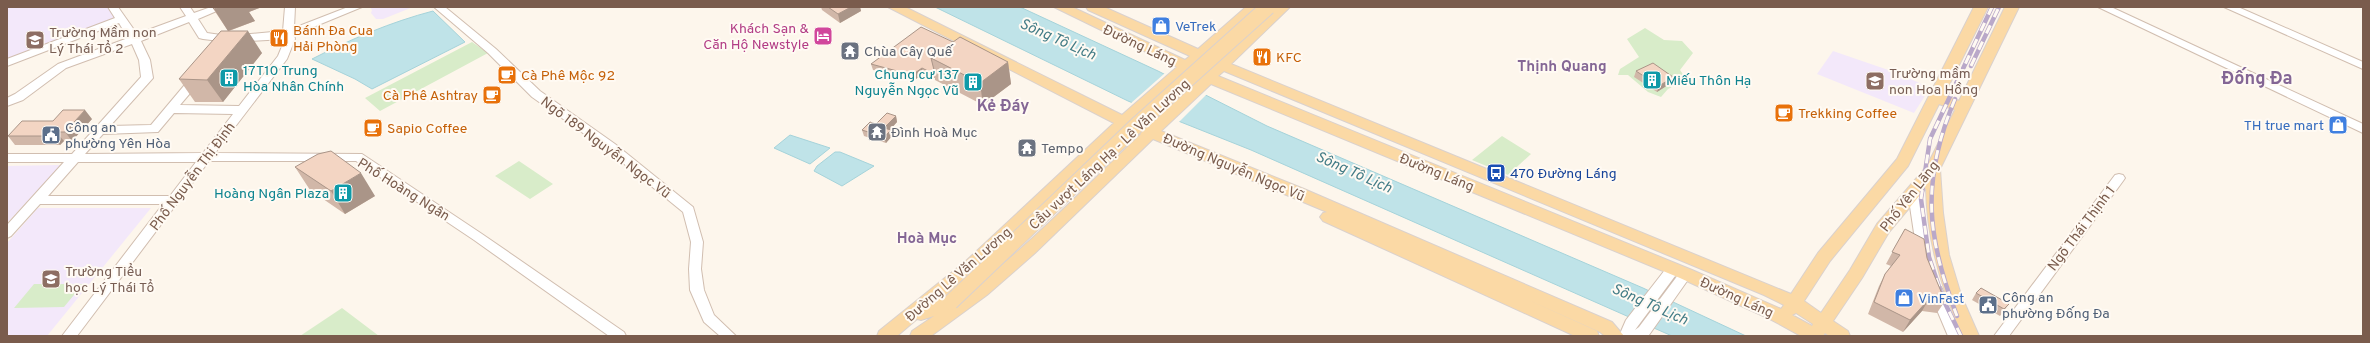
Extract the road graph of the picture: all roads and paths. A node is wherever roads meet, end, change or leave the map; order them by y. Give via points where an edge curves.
1 (113, 7) edge
2 (185, 7) edge
3 (221, 7) edge
4 (290, 7) edge
5 (357, 7) edge
6 (439, 7) edge
7 (895, 7) edge
8 (1061, 7) edge
9 (1093, 7) edge
10 (1254, 7) edge
11 (1268, 7) edge
12 (1283, 7) edge
13 (1981, 7) edge
14 (2012, 7) edge
15 (2103, 7) edge
16 (2229, 7) edge
17 (192, 18) junction
18 (121, 19) junction
19 (1239, 20) junction
20 (1259, 29) junction
21 (288, 34) junction
22 (134, 39) junction
23 (228, 39) junction
24 (218, 52) edge
25 (1198, 55) junction
26 (7, 63) edge
27 (1186, 66) junction
28 (1222, 66) junction
29 (2363, 66) edge
30 (203, 70) edge
31 (1210, 78) junction
32 (1936, 98) junction
33 (7, 102) edge
34 (1963, 108) junction
35 (170, 109) junction
36 (241, 110) junction
37 (1129, 116) junction
38 (1155, 128) junction
39 (2363, 129) edge
40 (100, 130) junction
41 (7, 158) edge
42 (72, 159) junction
43 (203, 159) junction
44 (1084, 159) junction
45 (1933, 169) junction
46 (1110, 171) junction
47 (2119, 178) dead end
48 (1914, 193) junction
49 (36, 200) junction
50 (175, 200) junction
51 (1314, 201) junction
52 (1547, 209) junction
53 (7, 233) edge
54 (1926, 262) edge
55 (1677, 276) junction
56 (1930, 276) edge
57 (951, 302) junction
58 (1793, 302) junction
59 (1784, 318) junction
60 (905, 321) junction
61 (1817, 331) edge
62 (1634, 332) edge
63 (920, 334) edge
64 (69, 336) edge
65 (619, 336) edge
66 (729, 336) edge
67 (885, 336) edge
68 (1591, 336) edge
69 (1616, 336) edge
70 (1842, 336) edge
71 (1955, 336) edge
72 (1971, 336) edge
73 (2001, 336) edge

1 - 18 street
2 - 17 street
3 - 17 street
4 - 21 street, Phố Nguyễn Thị Định
5 - 21 street
6 - 66 street, Ngõ 189 Nguyễn Ngọc Vũ via 492,51 536,94 611,147 689,210 697,242 697,290 709,318
7 - 37 main road, Đường Nguyễn Ngọc Vũ via 1075,99
8 - 27 main road, Đường Láng
9 - 25 main road, Đường Láng
10 - 19 main road
11 - 57 main road, Cầu vượt Láng Hạ - Lê Văn Lương, bridge via 1139,123
12 - 20 main road
13 - 32 main road, Phố Yên Lãng
14 - 34 main road, Phố Yên Lãng
15 - 39 street
16 - 29 street
17 - 22 street
17 - 23 street via 203,36
18 - 22 street
18 - 26 street
19 - 20 main road
19 - 25 main road
20 - 28 main road
21 - 23 street
21 - 36 street, Phố Nguyễn Thị Định via 290,39 283,57
22 - 33 street via 62,66 19,97
22 - 40 street via 148,68 147,78
23 - 24 street
25 - 27 main road
25 - 28 main road, Đường Láng
27 - 31 main road, Đường Láng
27 - 37 main road, Đường Lê Văn Lương
28 - 31 main road
28 - 52 main road, Đường Láng
30 - 35 street
31 - 38 main road, Đường Lê Văn Lương
31 - 52 main road, Đường Láng
32 - 34 main road
32 - 58 main road, Phố Yên Lãng via 1903,162 1824,257
34 - 45 main road, Phố Yên Lãng
35 - 36 street
35 - 40 street via 154,129
36 - 43 street, Phố Nguyễn Thị Định
37 - 38 main road, Đường Nguyễn Ngọc Vũ
37 - 44 main road, Đường Lê Văn Lương
38 - 46 main road, Đường Lê Văn Lương
38 - 51 main road, Đường Nguyễn Ngọc Vũ
40 - 42 street
41 - 42 street, Phố Hoàng Ngân
42 - 43 street, Phố Hoàng Ngân
42 - 49 street
43 - 50 street, Phố Nguyễn Thị Định
43 - 65 street, Phố Hoàng Ngân via 358,157 485,241
44 - 46 main road
44 - 60 main road, Đường Lê Văn Lương via 972,265
45 - 48 main road, Phố Yên Lãng
45 - 72 main road via 1933,208 1941,259 1949,288
46 - 63 main road, Đường Lê Văn Lương via 1025,254 981,291
47 - 73 street, Ngõ Thái Thịnh 1
48 - 54 street
48 - 61 main road, Phố Yên Lãng via 1883,228
49 - 50 street
49 - 53 street
50 - 64 street, Phố Nguyễn Thị Định
51 - 68 main road, Đường Nguyễn Ngọc Vũ via 1329,218
51 - 69 main road, Đường Nguyễn Ngọc Vũ via 1606,327
52 - 55 main road, Đường Láng
52 - 58 main road, Đường Láng via 1685,255
55 - 59 main road, Đường Láng
55 - 62 street
56 - 71 street
57 - 60 main road, Cầu vượt Láng Hạ - Lê Văn Lương
57 - 63 main road, Cầu vượt Láng Hạ - Lê Văn Lương
58 - 59 main road, Phố Yên Lãng
58 - 61 main road, Đường Láng
59 - 61 main road, Đường Láng
60 - 67 main road, Đường Lê Văn Lương
61 - 70 main road, Đường Láng

